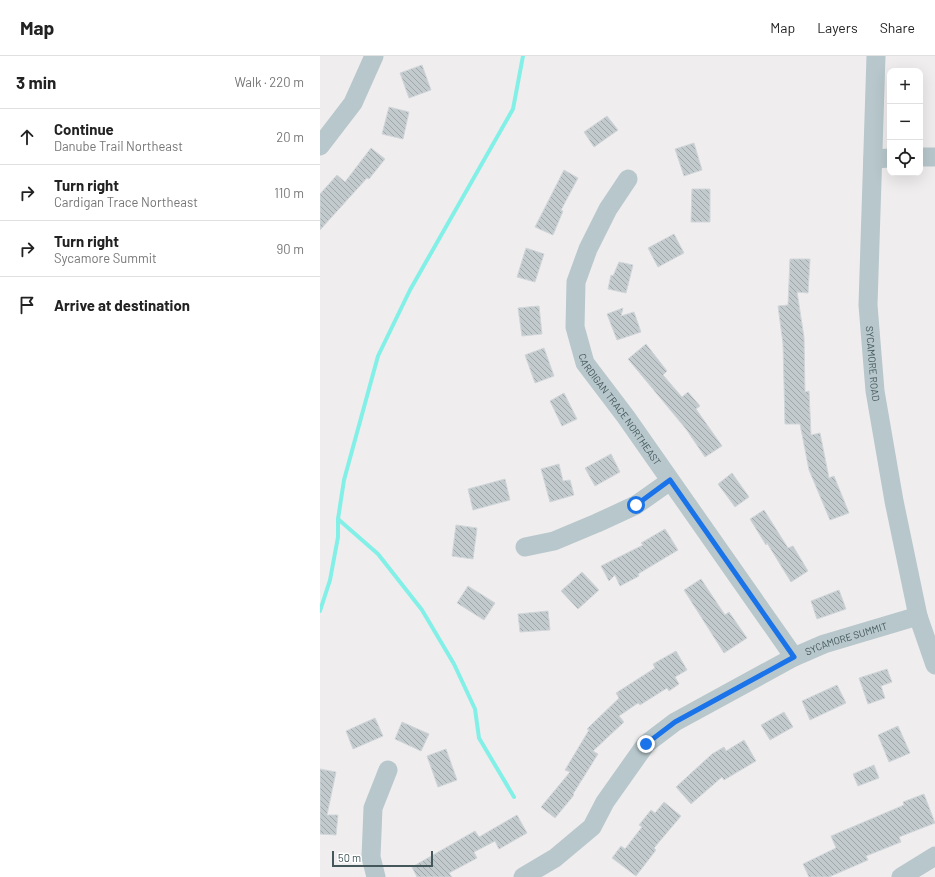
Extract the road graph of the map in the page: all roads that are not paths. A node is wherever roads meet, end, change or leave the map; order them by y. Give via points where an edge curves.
1 (374, 56) edge
2 (876, 56) edge
3 (320, 146) edge
4 (923, 157) edge
5 (935, 157) edge
6 (881, 158) edge
7 (628, 179) dead end
8 (670, 480) junction
9 (525, 547) dead end
10 (918, 616) junction
11 (794, 657) junction
12 (935, 665) edge
13 (388, 770) dead end
14 (935, 856) edge
15 (376, 877) edge
16 (523, 877) edge
17 (901, 877) edge

1 - 3 street via 353,103
2 - 6 street, SYCAMORE ROAD
4 - 5 street
6 - 10 street, SYCAMORE ROAD via 868,305 875,391
7 - 8 street, CARDIGAN TRACE NORTHEAST via 608,209 588,249 576,282 575,327 585,364
8 - 9 street via 636,505 554,541
8 - 11 street, CARDIGAN TRACE NORTHEAST
10 - 11 street, SYCAMORE SUMMIT via 824,644
10 - 12 street, SYCAMORE ROAD
11 - 16 street, SYCAMORE SUMMIT via 675,722 651,739 605,802 592,827 554,858
13 - 15 street via 373,808 371,857
14 - 17 street

